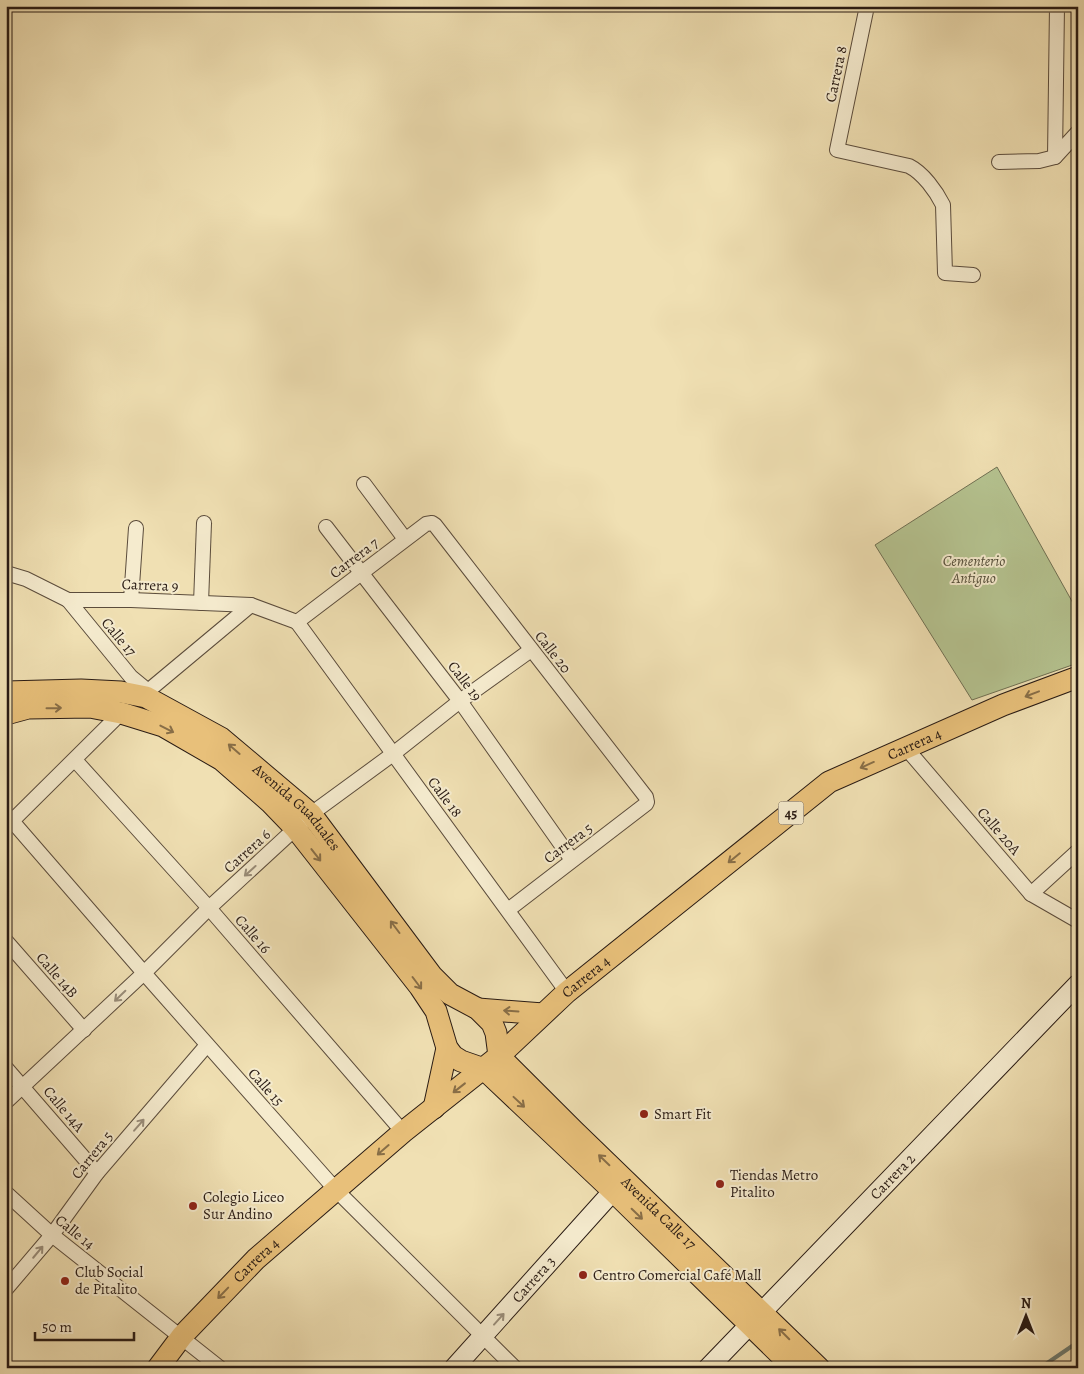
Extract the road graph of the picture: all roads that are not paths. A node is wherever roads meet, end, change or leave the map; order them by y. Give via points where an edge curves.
1 (867, 6) edge
2 (1057, 6) edge
3 (1078, 132) edge
4 (1055, 156) junction
5 (999, 162) dead end
6 (973, 275) dead end
7 (364, 484) dead end
8 (204, 523) dead end
9 (432, 523) joint
10 (136, 528) dead end
11 (326, 528) dead end
12 (405, 539) junction
13 (362, 572) junction
14 (6, 573) edge
15 (68, 600) junction
16 (131, 600) junction
17 (201, 603) junction
18 (251, 605) junction
19 (297, 622) junction
20 (531, 650) junction
21 (1078, 677) edge
22 (9, 688) edge
23 (147, 694) junction
24 (460, 701) junction
25 (121, 713) junction
26 (6, 714) edge
27 (906, 748) junction
28 (393, 754) junction
29 (75, 760) junction
30 (647, 802) joint
31 (311, 814) junction
32 (8, 820) edge
33 (296, 830) junction
34 (1078, 852) edge
35 (572, 860) junction
36 (1031, 894) junction
37 (209, 908) junction
38 (508, 910) junction
39 (1078, 922) edge
40 (6, 941) edge
41 (144, 973) junction
42 (1078, 984) edge
43 (567, 992) junction
44 (478, 1009) junction
45 (543, 1014) junction
46 (84, 1030) junction
47 (207, 1045) junction
48 (447, 1048) junction
49 (492, 1062) junction
50 (6, 1068) edge
51 (24, 1086) junction
52 (6, 1102) edge
53 (434, 1108) junction
54 (403, 1132) junction
55 (97, 1173) junction
56 (336, 1190) junction
57 (613, 1191) junction
58 (6, 1193) edge
59 (52, 1235) junction
60 (8, 1282) edge
61 (756, 1318) junction
62 (182, 1336) junction
63 (484, 1337) junction
64 (158, 1368) edge
65 (220, 1368) edge
66 (454, 1368) edge
67 (515, 1368) edge
68 (708, 1368) edge
69 (794, 1368) edge
70 (819, 1368) edge

1 - 6 street, Carrera 8 via 836,150 916,170 942,205 945,273
2 - 4 street
3 - 4 street
4 - 5 street via 1039,161
7 - 12 street
8 - 17 street
9 - 12 street, Carrera 7
9 - 20 street, Calle 20
10 - 16 street
11 - 13 street, Calle 19
12 - 13 street, Carrera 7
13 - 19 street, Carrera 7
13 - 24 street, Calle 19
14 - 15 street, Carrera 9
15 - 16 street, Carrera 9
15 - 23 street, Calle 17
16 - 17 street, Carrera 9
17 - 18 street, Carrera 9
18 - 19 street, Carrera 9
18 - 23 street
19 - 28 street, Calle 18
20 - 24 street, Carrera 6
20 - 30 street, Calle 20
21 -> 27 main road, Carrera 4 / 45 via 1003,705
22 - 23 main road, Avenida Guaduales
31 -> 23 main road, Avenida Guaduales via 221,738
24 - 28 street, Carrera 6
24 - 35 street, Calle 19
26 -> 25 main road, Avenida Guaduales via 28,708 90,708
25 - 29 street
25 -> 33 main road, Avenida Guaduales via 163,726 222,760
27 - 36 street, Calle 20A
27 -> 43 main road, Carrera 4 / 45 via 829,782
28 - 31 street, Carrera 6
28 - 38 street, Calle 18
29 - 32 street
29 - 37 street, Calle 16
30 - 35 street, Carrera 5
31 - 33 street, Carrera 6
44 -> 31 main road, Avenida Guaduales via 450,994 432,976
32 - 41 street, Calle 15
33 -> 37 street, Carrera 6
33 -> 48 main road, Avenida Guaduales via 420,987 436,1011
34 - 36 street
35 - 38 street, Carrera 5
36 - 39 street, Calle 20A
37 - 41 street, Carrera 6
37 - 54 street, Calle 16
38 - 43 street, Calle 18
40 - 46 street, Calle 14B
41 -> 46 street, Carrera 6
41 - 47 street, Calle 15
42 - 61 main road, Carrera 2
43 - 45 main road, Carrera 4 / 45
45 -> 44 main road
44 - 49 main road, Avenida Guaduales via 496,1033
45 - 49 main road, Carrera 4 / 45
46 - 51 street, Carrera 6
55 -> 47 street, Carrera 5
47 - 56 street, Calle 15
48 - 49 main road via 461,1061
48 - 53 main road
49 -> 53 main road, Carrera 4 / 45
49 -> 57 main road, Avenida Calle 17
61 -> 49 main road, Avenida Calle 17 via 574,1131
50 - 51 street, Calle 14A
51 - 52 street, Carrera 6
51 - 55 street, Calle 14A
53 - 54 main road, Carrera 4 / 45
54 -> 56 main road, Carrera 4 / 45
55 - 59 street, Carrera 5
56 -> 62 main road, Carrera 4 / 45 via 256,1259
56 - 63 street, Calle 15
57 -> 61 main road, Avenida Calle 17
63 -> 57 main road, Carrera 3
58 - 59 street, Calle 14
60 -> 59 street, Carrera 5
59 - 62 street, Calle 14
61 - 68 main road, Carrera 2
61 - 69 main road, Avenida Calle 17
70 -> 61 main road, Avenida Calle 17
62 - 64 main road, Carrera 4 / 45
62 - 65 street, Calle 14
63 - 66 main road, Carrera 3
63 - 67 street, Calle 15

